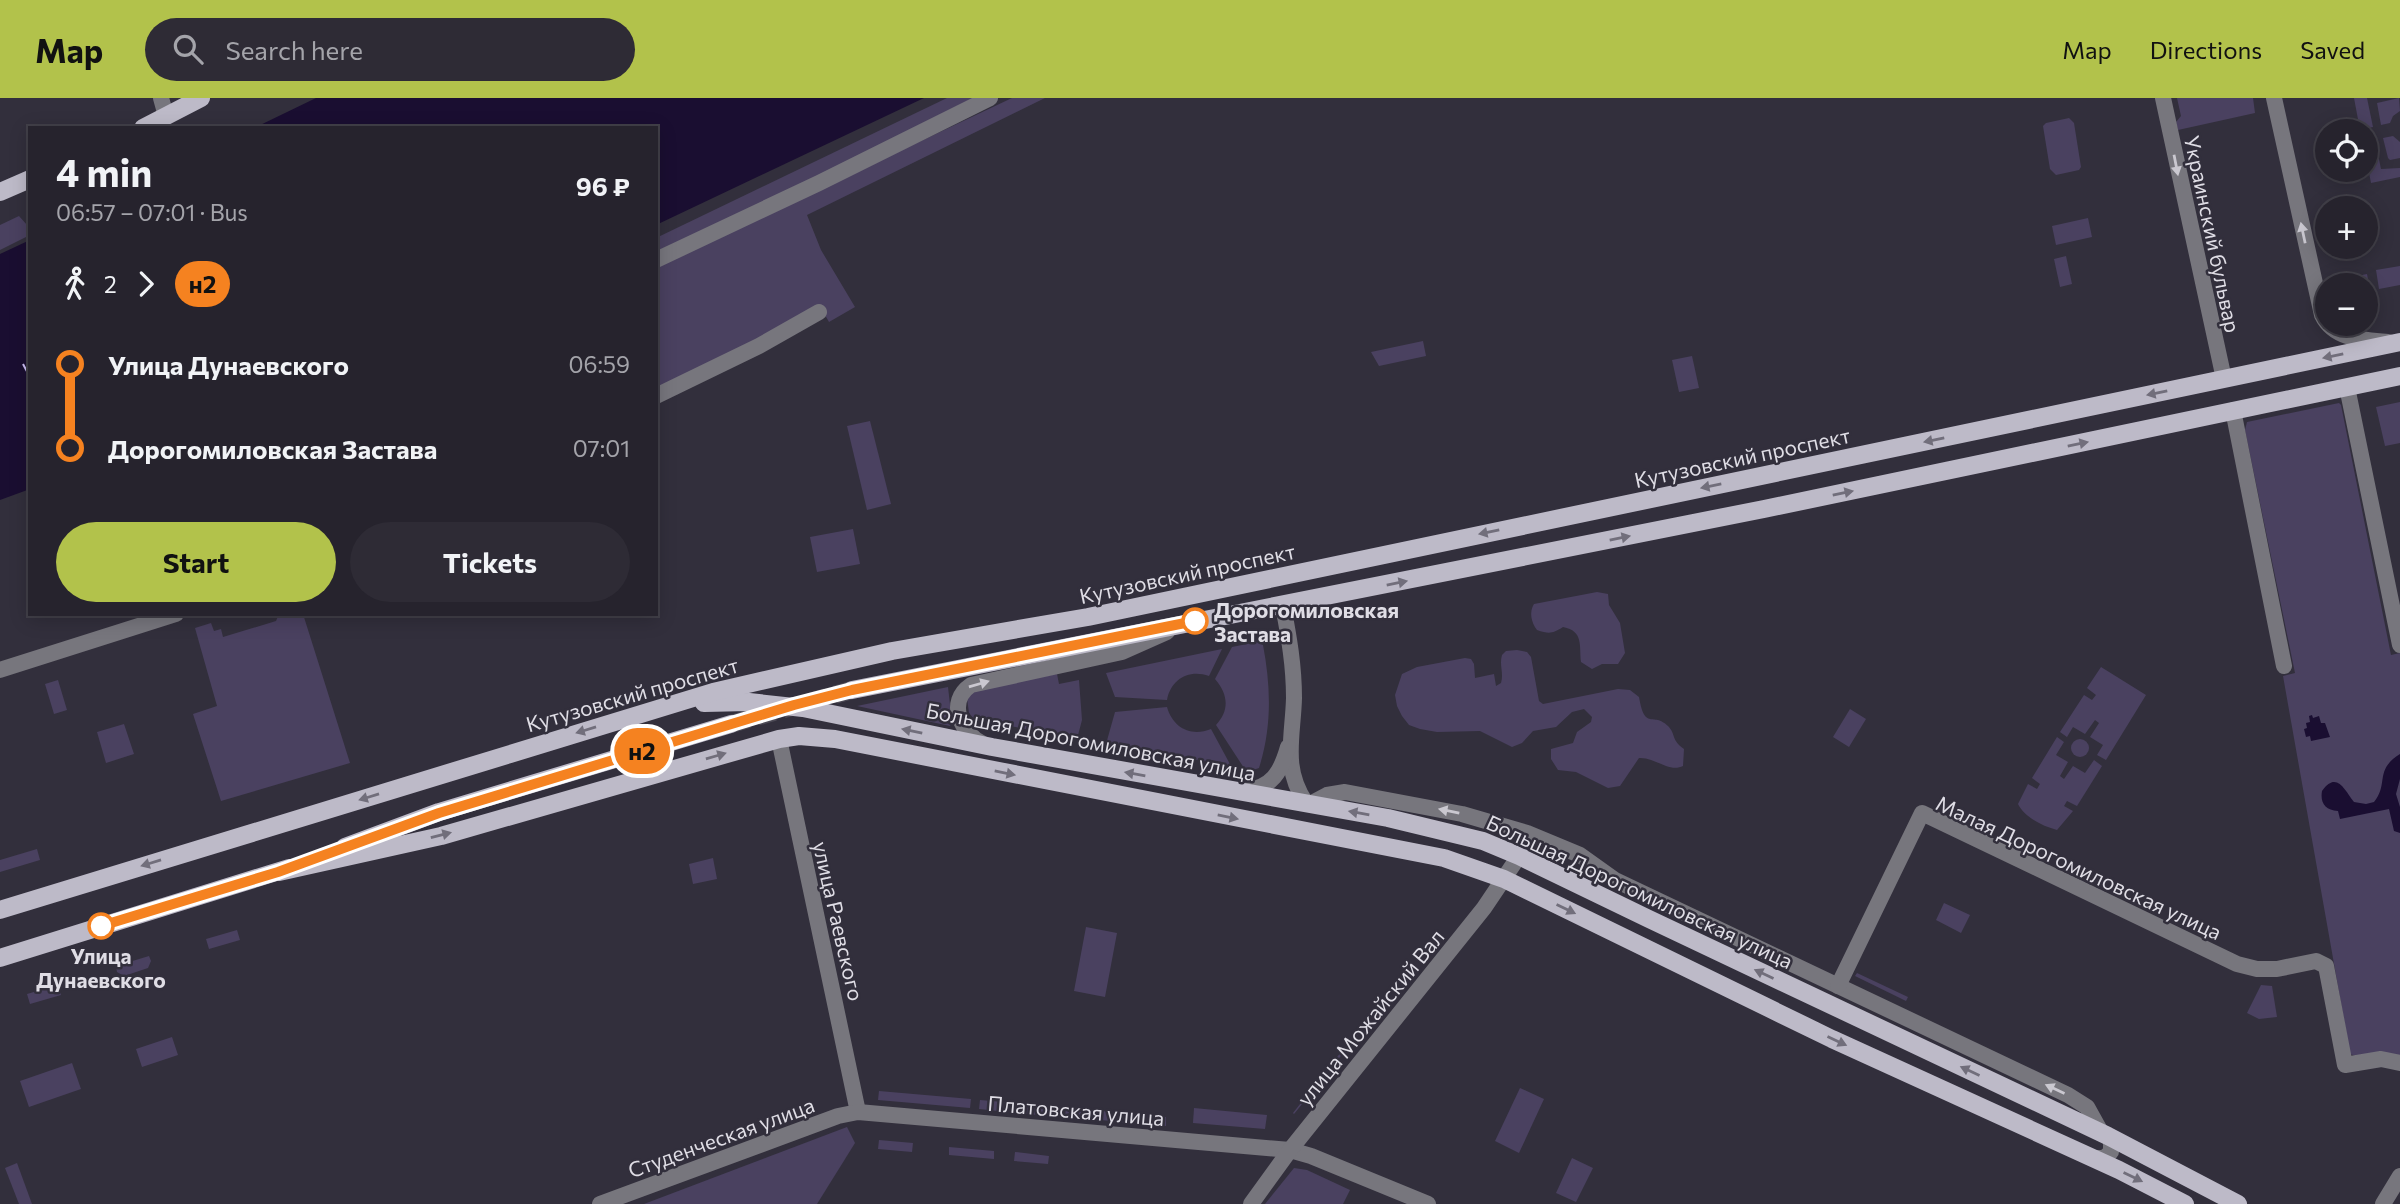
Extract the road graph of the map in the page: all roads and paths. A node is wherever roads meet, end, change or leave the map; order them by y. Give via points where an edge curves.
1 (201, 98) edge
2 (990, 98) edge
3 (2163, 98) edge
4 (2274, 98) edge
5 (163, 107) edge
6 (145, 126) edge
7 (28, 180) edge
8 (0, 192) edge
9 (658, 259) edge
10 (819, 312) dead end
11 (2397, 342) edge
12 (2400, 376) edge
13 (2224, 379) junction
14 (2347, 387) junction
15 (658, 395) edge
16 (2234, 410) junction
17 (1283, 606) junction
18 (170, 616) edge
19 (1185, 624) junction
20 (2399, 646) edge
21 (2284, 666) dead end
22 (0, 670) edge
23 (852, 690) tunnel mouth
24 (652, 710) junction
25 (731, 724) tunnel mouth
26 (1290, 738) junction
27 (779, 739) junction
28 (992, 747) junction
29 (1237, 792) junction
30 (1308, 804) junction
31 (1519, 856) junction
32 (278, 872) junction
33 (1504, 879) junction
34 (0, 910) edge
35 (0, 958) edge
36 (1838, 986) junction
37 (2400, 1063) edge
38 (858, 1112) junction
39 (2105, 1135) junction
40 (1290, 1150) junction
41 (2093, 1158) junction
42 (2186, 1175) junction
43 (2400, 1176) edge
44 (2175, 1202) edge
45 (600, 1204) edge
46 (1251, 1204) edge
47 (1428, 1204) edge
48 (2238, 1204) edge
49 (2383, 1204) edge

1 - 5 main road
2 - 9 street
3 -> 13 street, Украинский бульвар
11 -> 4 street via 2346,336 2326,324
5 - 6 main road
7 - 8 main road
10 - 15 street
11 -> 13 main road, Кутузовский проспект
12 - 14 main road
13 -> 24 main road, Кутузовский проспект via 1088,617 879,654 771,677
14 - 16 main road
14 - 20 street
17 -> 16 main road
16 - 21 street
17 - 19 main road
17 - 26 street via 1292,656
18 - 22 street
19 - 23 main road
28 -> 19 street via 962,728 958,702 971,685 1122,652
28 -> 24 main road, Большая Дорогомиловская улица via 803,708 750,702
24 -> 34 main road, Кутузовский проспект
25 - 32 main road via 439,813
26 - 29 street via 1273,781 1256,790
26 - 30 street via 1295,784
32 -> 27 main road via 441,836
27 -> 33 main road via 812,736 914,755 1444,858
27 - 38 street, улица Раевского
29 -> 28 main road, Большая Дорогомиловская улица
29 - 30 main road, Большая Дорогомиловская улица
31 -> 30 main road, Большая Дорогомиловская улица via 1461,834
36 -> 30 street via 1615,880 1547,839 1462,814 1345,792
31 - 33 street, улица Можайский Вал
39 -> 31 main road, Большая Дорогомиловская улица
32 - 35 main road
33 - 40 street, улица Можайский Вал
33 -> 41 main road via 1832,1039
36 - 37 street, Малая Дорогомиловская улица via 1922,813 2237,964 2267,969 2322,962 2345,1065 2381,1059
39 -> 36 street via 2079,1101
38 - 40 street, Платовская улица
38 - 45 street, Студенческая улица
39 - 41 street via 2111,1152
39 - 42 main road, Большая Дорогомиловская улица
40 - 46 street, улица Можайский Вал
40 - 47 street, Платовская улица
41 -> 44 main road
42 - 44 street
42 - 48 main road, Большая Дорогомиловская улица
43 - 49 street

